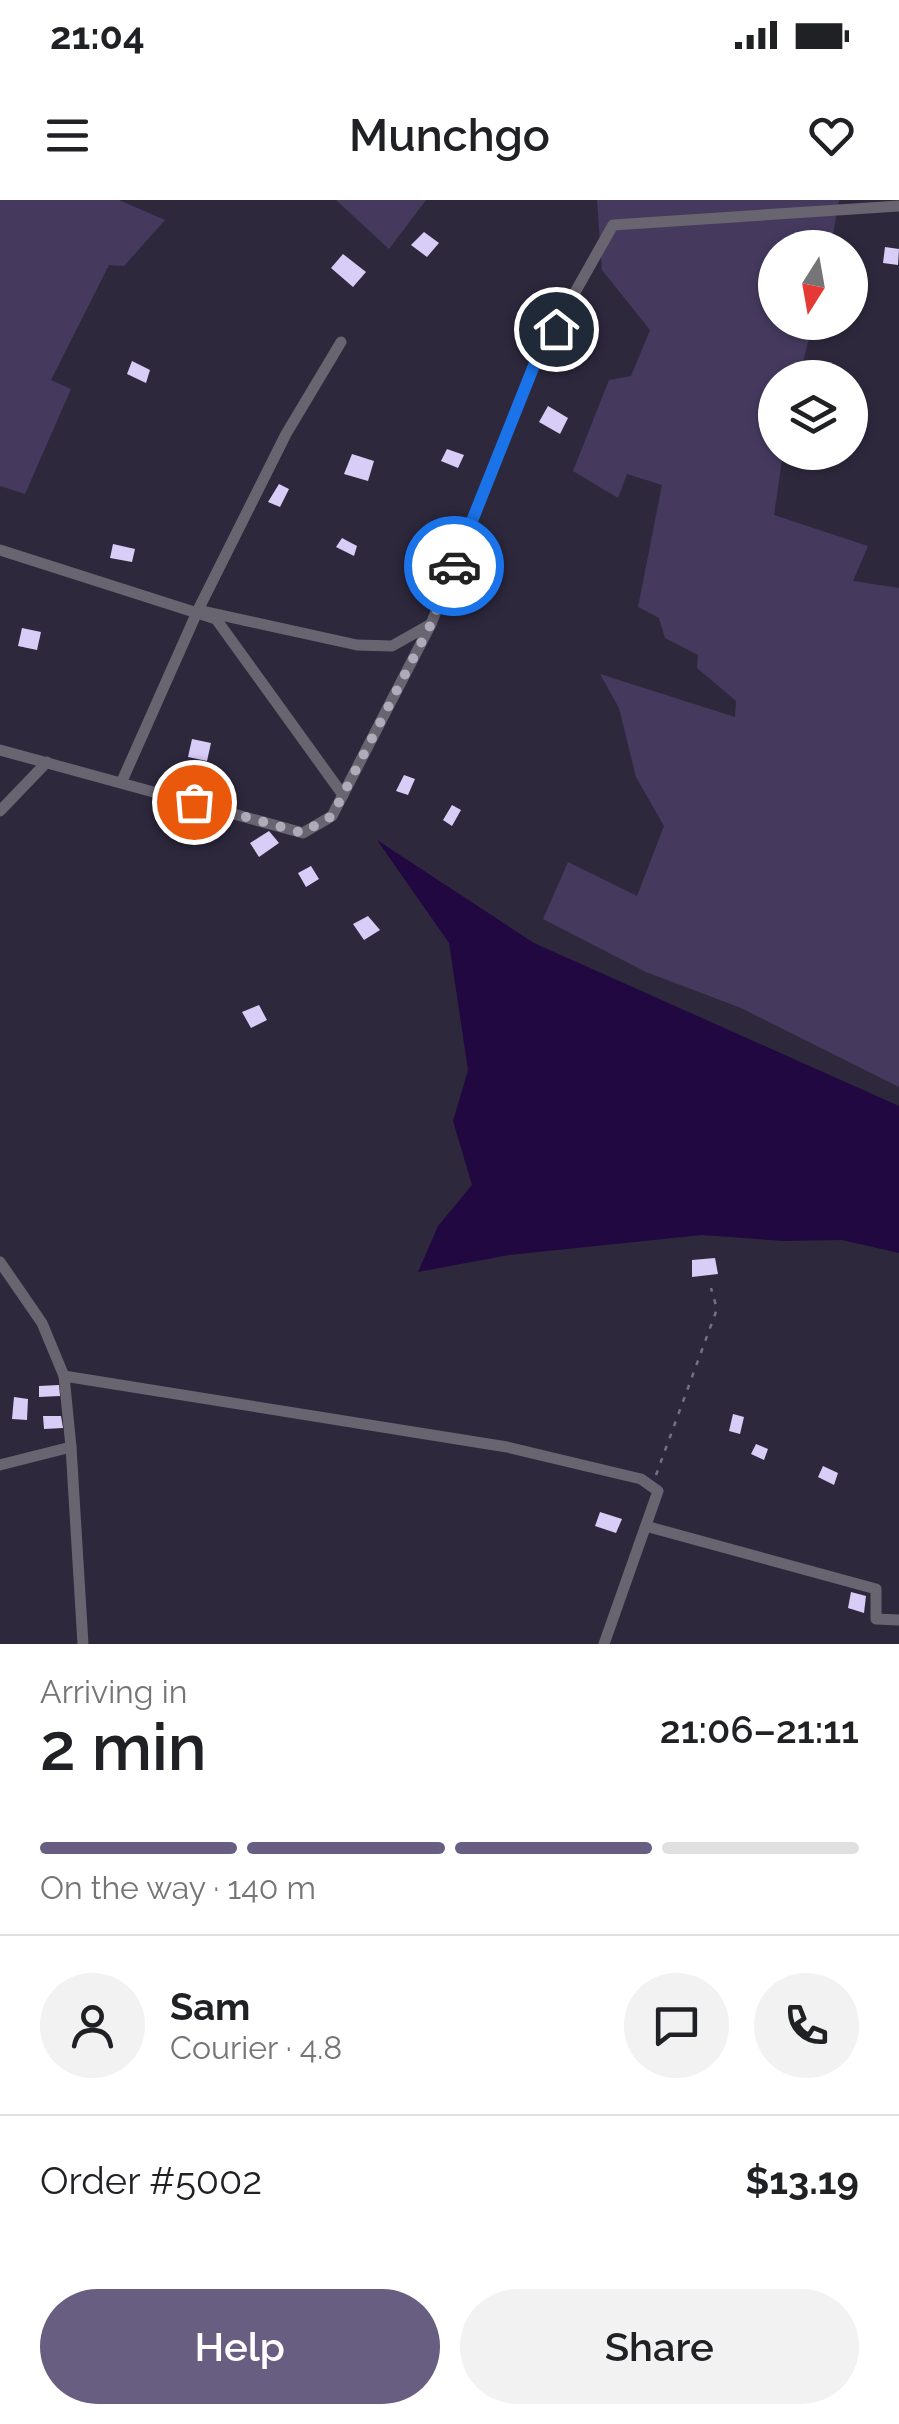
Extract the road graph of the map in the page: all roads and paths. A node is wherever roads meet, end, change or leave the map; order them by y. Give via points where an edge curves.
1 (899, 206) edge
2 (341, 342) dead end
3 (0, 550) edge
4 (198, 610) junction
5 (431, 624) junction
6 (0, 750) edge
7 (46, 762) junction
8 (122, 781) junction
9 (344, 795) junction
10 (0, 811) edge
11 (0, 1262) edge
12 (711, 1288) dead end
13 (64, 1376) junction
14 (71, 1448) junction
15 (0, 1464) edge
16 (652, 1487) junction
17 (649, 1527) junction
18 (899, 1620) edge
19 (83, 1644) edge
20 (604, 1644) edge

1 - 5 street via 613,225 535,363
2 - 4 street via 286,434
3 - 4 street
4 - 5 street via 356,645 392,646
4 - 8 street
4 - 9 street via 216,619
5 - 9 street
6 - 7 street
7 - 8 street
7 - 10 street
8 - 9 street via 302,833 332,816
11 - 13 street via 42,1323
12 - 16 path via 716,1308
13 - 14 street
13 - 16 street via 507,1447
14 - 15 street
14 - 19 street
16 - 17 street via 658,1491
17 - 18 street via 876,1588 876,1619
17 - 20 street

